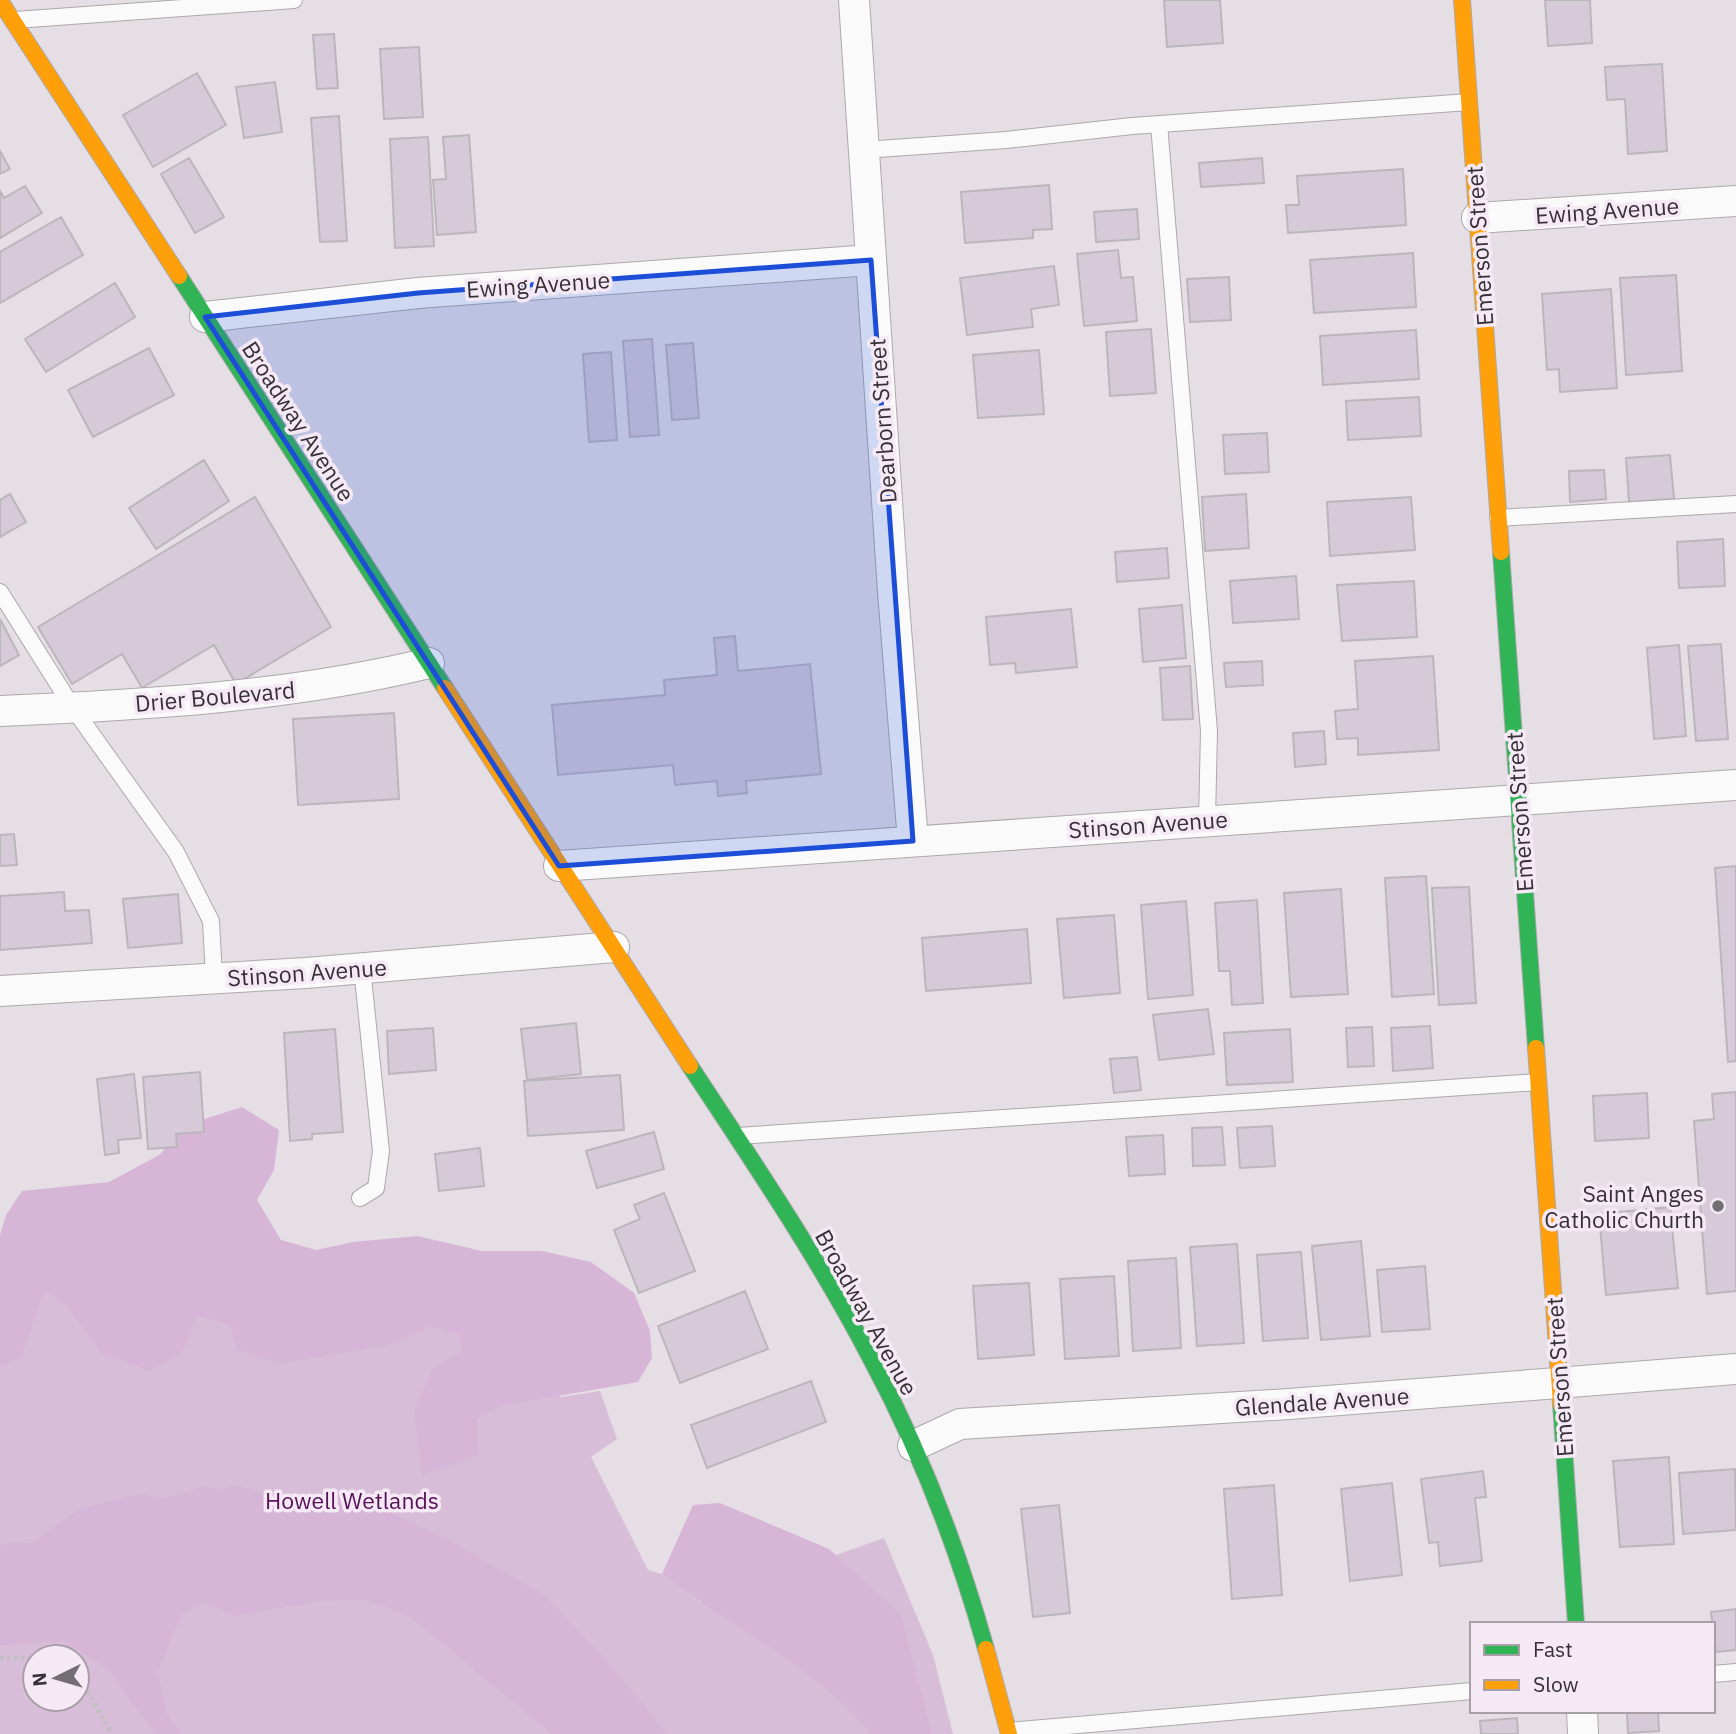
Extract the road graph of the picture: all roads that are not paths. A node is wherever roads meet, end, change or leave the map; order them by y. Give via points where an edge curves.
1 (294, 0) edge
2 (854, 0) edge
3 (1462, 0) edge
4 (0, 1) edge
5 (13, 20) junction
6 (1469, 102) junction
7 (1159, 124) junction
8 (864, 150) junction
9 (1736, 201) edge
10 (1478, 218) junction
11 (871, 260) junction
12 (205, 317) junction
13 (1736, 503) edge
14 (1498, 518) junction
15 (0, 592) edge
16 (429, 663) junction
17 (74, 708) junction
18 (0, 711) edge
19 (1736, 785) edge
20 (1518, 800) junction
21 (1207, 820) junction
22 (913, 841) junction
23 (559, 866) junction
24 (614, 947) junction
25 (362, 968) junction
26 (214, 978) junction
27 (0, 991) edge
28 (1538, 1082) junction
29 (738, 1136) junction
30 (359, 1198) dead end
31 (1736, 1369) edge
32 (1559, 1384) junction
33 (913, 1446) junction
34 (1576, 1622) edge
35 (1736, 1672) edge
36 (1715, 1674) edge
37 (1470, 1691) edge
38 (1582, 1713) edge
39 (1009, 1733) edge
40 (1583, 1734) edge

1 - 5 lane
2 - 8 street, Dearborn Street
3 - 6 main road, Emerson Street
4 - 5 main road, Broadway Avenue
5 - 12 main road, Broadway Avenue
6 - 7 lane
6 - 10 main road, Emerson Street
7 - 8 lane
7 - 21 lane via 1209,731
8 - 11 street, Dearborn Street
9 - 10 street, Ewing Avenue
10 - 14 main road, Emerson Street
11 - 12 street, Ewing Avenue via 418,293
11 - 22 street, Dearborn Street
12 - 16 main road, Broadway Avenue
13 - 14 lane
14 - 20 main road, Emerson Street
15 - 17 lane
16 - 17 street, Drier Boulevard via 321,686
16 - 23 main road, Broadway Avenue
17 - 18 street, Drier Boulevard
17 - 26 lane via 176,852 211,921
19 - 20 street, Stinson Avenue
20 - 21 street, Stinson Avenue
20 - 28 main road, Emerson Street
21 - 22 street, Stinson Avenue
22 - 23 street, Stinson Avenue
23 - 24 main road, Broadway Avenue
24 - 25 street, Stinson Avenue
24 - 29 main road, Broadway Avenue
25 - 26 street, Stinson Avenue
25 - 30 lane via 381,1150 376,1188
26 - 27 street, Stinson Avenue
28 - 29 lane
28 - 32 main road, Emerson Street
29 - 33 main road, Broadway Avenue via 880,1376
31 - 32 street, Glendale Avenue
32 - 33 street, Glendale Avenue via 960,1424
32 - 34 main road, Emerson Street
33 - 39 main road, Broadway Avenue via 971,1600
35 - 36 lane
37 - 39 lane
38 - 40 street

